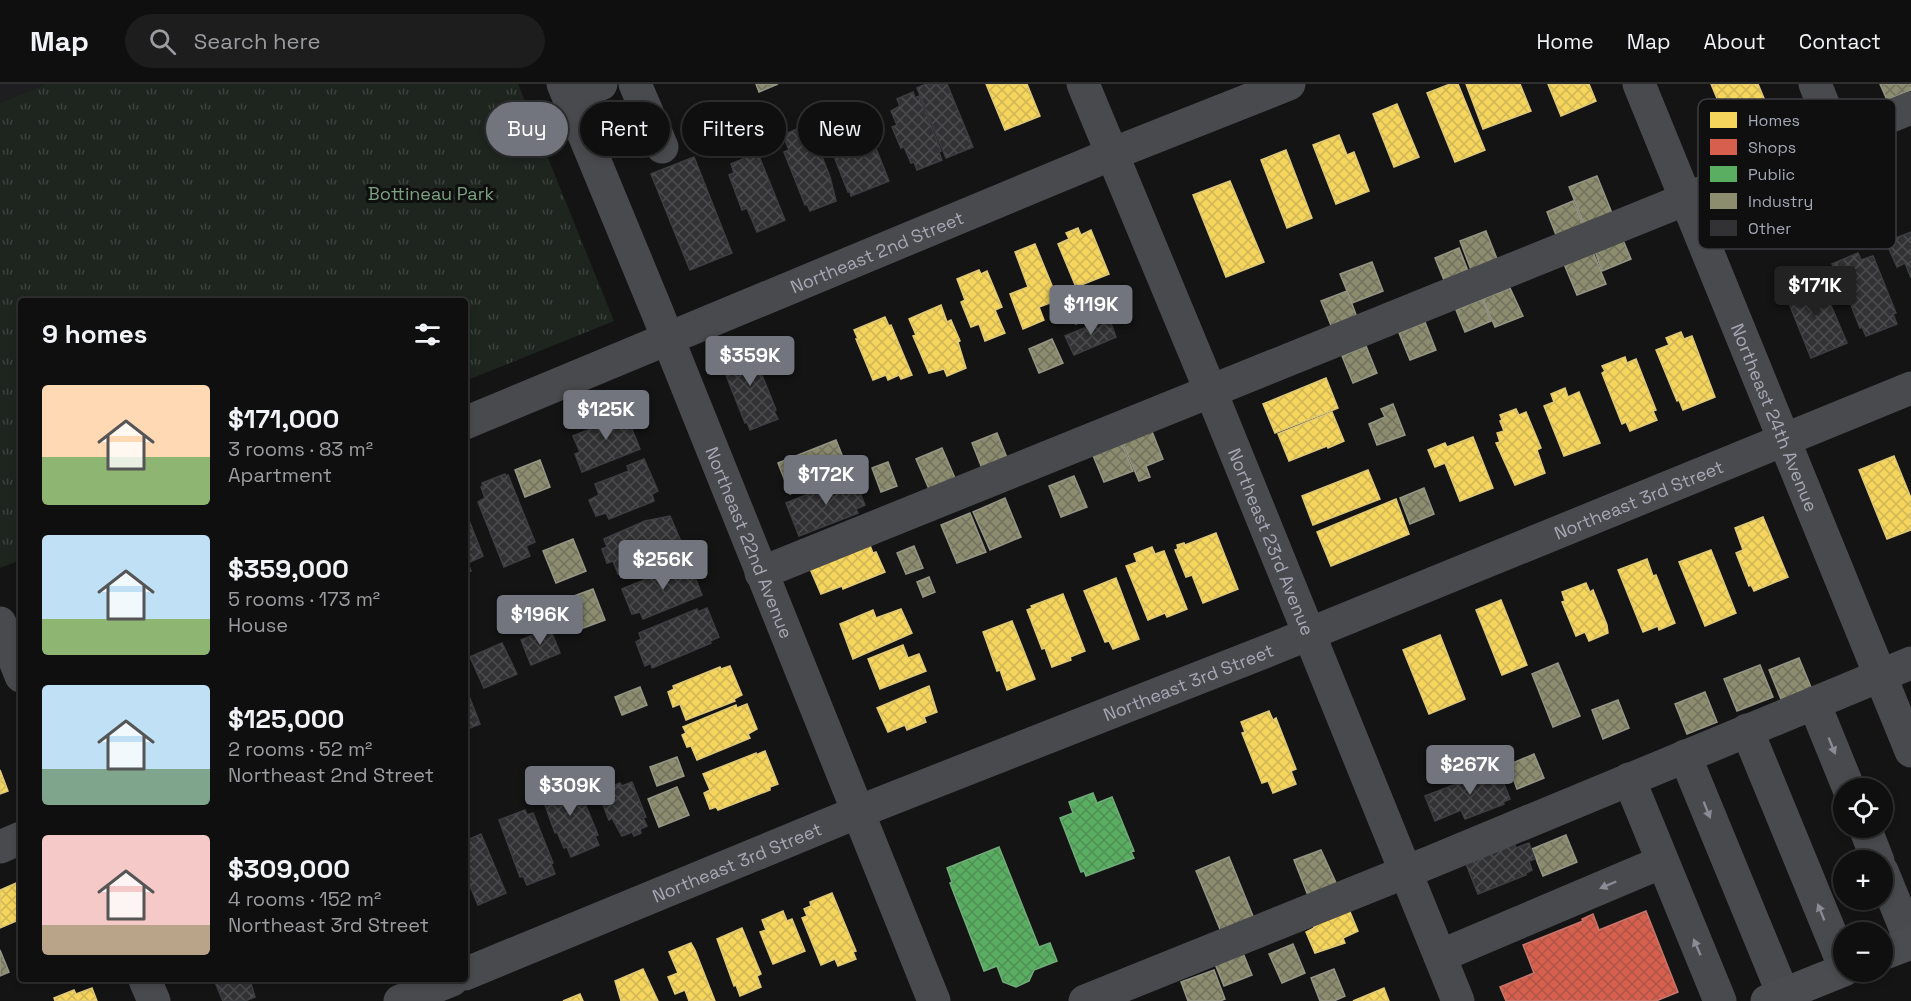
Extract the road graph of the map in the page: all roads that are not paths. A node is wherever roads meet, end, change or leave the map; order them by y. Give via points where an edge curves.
1 (601, 84) edge
2 (635, 84) edge
3 (1083, 84) edge
4 (1289, 84) edge
5 (1639, 84) edge
6 (1815, 84) edge
7 (566, 91) edge
8 (1821, 99) edge
9 (643, 102) edge
10 (1911, 108) edge
11 (1896, 114) edge
12 (1112, 154) junction
13 (1698, 195) edge
14 (1687, 200) junction
15 (1698, 227) edge
16 (1707, 249) edge
17 (668, 339) junction
18 (1911, 388) edge
19 (1211, 392) junction
20 (468, 422) edge
21 (1784, 438) junction
22 (761, 573) junction
23 (18, 606) edge
24 (0, 614) edge
25 (0, 623) edge
26 (1310, 634) junction
27 (1911, 663) edge
28 (18, 668) edge
29 (1880, 675) junction
30 (1814, 703) junction
31 (1747, 730) junction
32 (1911, 751) edge
33 (1685, 756) junction
34 (1845, 778) edge
35 (1629, 779) junction
36 (858, 812) junction
37 (18, 839) edge
38 (0, 847) edge
39 (1662, 862) junction
40 (1405, 872) junction
41 (1893, 898) edge
42 (1833, 941) edge
43 (1911, 942) edge
44 (1893, 949) edge
45 (1440, 956) junction
46 (468, 973) edge
47 (1833, 973) edge
48 (146, 982) edge
49 (447, 982) edge
50 (1775, 998) edge
51 (154, 1001) edge
52 (400, 1001) edge
53 (934, 1001) edge
54 (1085, 1001) edge
55 (1458, 1001) edge
56 (1720, 1001) edge

1 - 7 street
2 - 9 street
3 - 12 street, Northeast 23rd Avenue
4 - 12 street, Northeast 2nd Street
5 - 14 street, Northeast 24th Avenue
6 - 8 street
7 - 17 street, Northeast 22nd Avenue
10 - 11 street
12 - 17 street, Northeast 2nd Street
12 - 19 street, Northeast 23rd Avenue
13 - 14 street
14 - 15 street, Northeast 24th Avenue
14 - 19 street
16 - 21 street, Northeast 24th Avenue
17 - 20 street, Northeast 2nd Street
17 - 22 street, Northeast 22nd Avenue
18 - 21 street, Northeast 3rd Street
19 - 22 street
19 - 26 street, Northeast 23rd Avenue
21 - 26 street, Northeast 3rd Street
21 - 29 street, Northeast 24th Avenue
22 - 36 street, Northeast 22nd Avenue
23 - 24 street
25 - 28 street
26 - 36 street, Northeast 3rd Street
26 - 40 street, Northeast 23rd Avenue
27 - 29 street
29 - 30 street
29 - 32 street, Northeast 24th Avenue
30 - 31 street
30 -> 34 street
31 - 33 street
42 -> 31 street
33 - 35 street
33 -> 50 street
35 - 39 street
35 - 40 street
36 - 46 street, Northeast 3rd Street
36 - 53 street, Northeast 22nd Avenue
37 - 38 street
39 -> 45 street
56 -> 39 street
40 - 45 street, Northeast 23rd Avenue
40 - 54 street
41 - 43 street
43 - 44 main road
45 - 55 street, Northeast 23rd Avenue
47 - 50 main road
48 - 51 street
49 - 52 street

